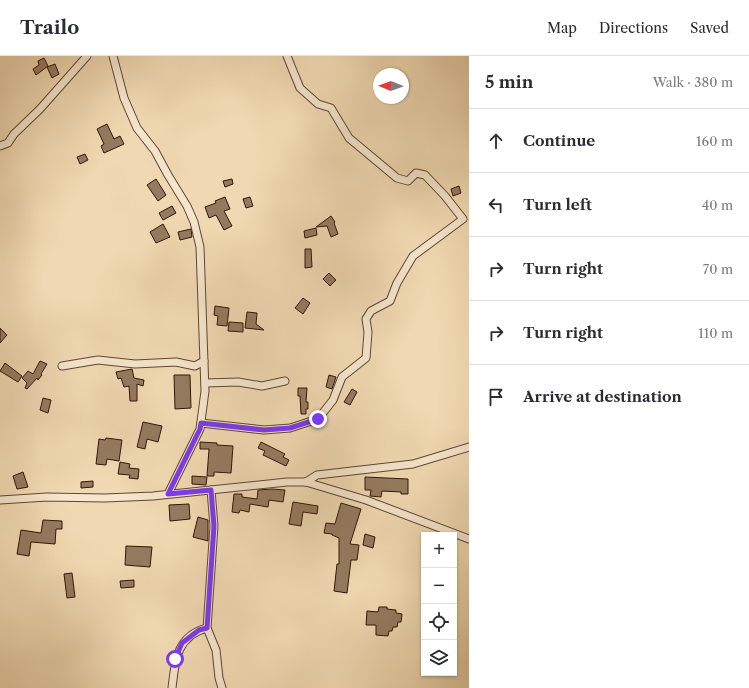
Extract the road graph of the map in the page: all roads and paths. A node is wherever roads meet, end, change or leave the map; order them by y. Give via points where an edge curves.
1 (87, 56) edge
2 (113, 56) edge
3 (287, 56) edge
4 (0, 146) edge
5 (204, 361) junction
6 (62, 366) dead end
7 (285, 381) dead end
8 (205, 383) junction
9 (201, 423) junction
10 (469, 447) edge
11 (306, 482) junction
12 (211, 490) junction
13 (168, 494) junction
14 (0, 500) edge
15 (469, 540) edge
16 (207, 628) junction
17 (172, 688) edge
18 (222, 688) edge

1 - 4 street via 8,143
2 - 5 street via 124,98 137,128 155,151 194,222 200,247
3 - 9 street via 300,88 318,104 331,108 349,138 397,178 408,181 416,173 425,175 463,219 413,256 390,301 371,311 366,319 366,358 342,377 333,400 318,419 290,428 264,430
5 - 6 street via 195,366 176,362 135,364 98,360
5 - 8 street
7 - 8 street via 262,386 238,382
8 - 9 street
9 - 13 street
10 - 11 street via 413,464 317,475
11 - 12 street
11 - 15 street via 366,500
12 - 13 street
12 - 16 street via 214,526
13 - 14 street
16 - 17 street via 199,630 182,643 175,659
16 - 18 street via 216,650

